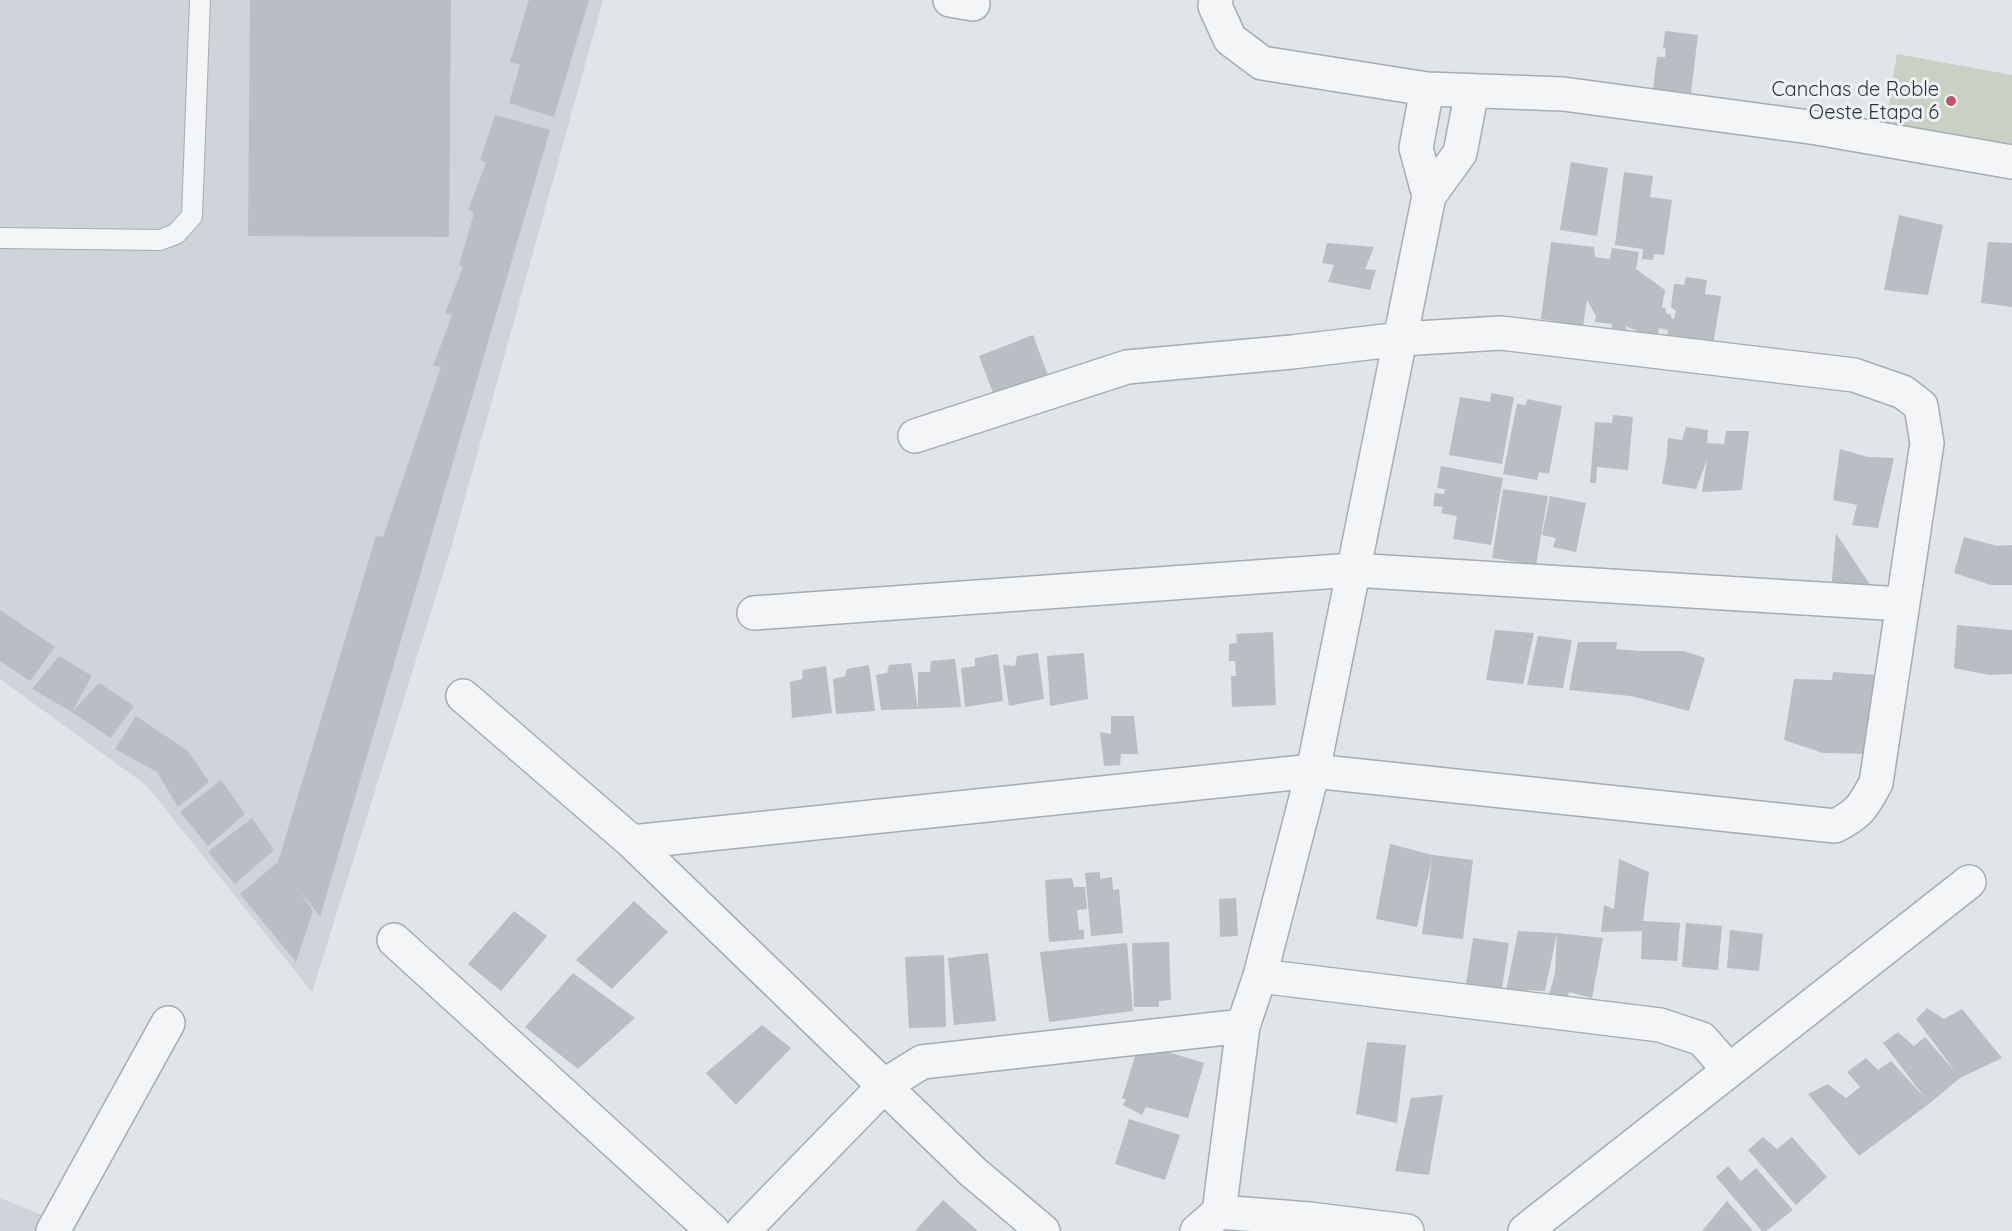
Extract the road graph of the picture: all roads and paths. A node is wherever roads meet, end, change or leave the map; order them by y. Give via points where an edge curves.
1 (200, 0) edge
2 (1216, 0) edge
3 (1427, 88) junction
4 (1472, 91) junction
5 (2012, 162) edge
6 (1429, 196) junction
7 (0, 238) edge
8 (1401, 339) junction
9 (915, 436) dead end
10 (1353, 570) junction
11 (1902, 604) junction
12 (754, 613) dead end
13 (463, 696) dead end
14 (1313, 771) junction
15 (633, 842) junction
16 (1969, 882) dead end
17 (394, 940) dead end
18 (1260, 976) junction
19 (168, 1023) dead end
20 (1243, 1026) junction
21 (1729, 1070) junction
22 (885, 1085) junction
23 (1208, 1221) edge
24 (53, 1231) edge
25 (713, 1231) edge
26 (743, 1231) edge
27 (1043, 1231) edge
28 (1407, 1231) edge
29 (1525, 1231) edge

1 - 7 lane via 192,216 176,234 160,240
2 - 3 street via 1230,39 1262,63
3 - 4 street
3 - 6 street via 1416,148
4 - 5 street via 1587,97 1817,128
4 - 6 street via 1460,153
6 - 8 street
8 - 9 street via 1126,367
8 - 10 street
8 - 11 street via 1502,333 1854,375 1903,392 1921,406 1927,444
10 - 11 street
10 - 12 street
10 - 14 street
11 - 14 street via 1876,783 1853,817 1835,826
13 - 15 street
14 - 15 street
14 - 18 street
15 - 22 street
16 - 21 street
17 - 25 street
18 - 20 street
18 - 21 street via 1660,1025 1702,1039
19 - 24 street
20 - 22 street via 922,1062
20 - 23 street
21 - 29 street
22 - 26 street
22 - 27 street via 973,1172
23 - 28 street via 1309,1219

